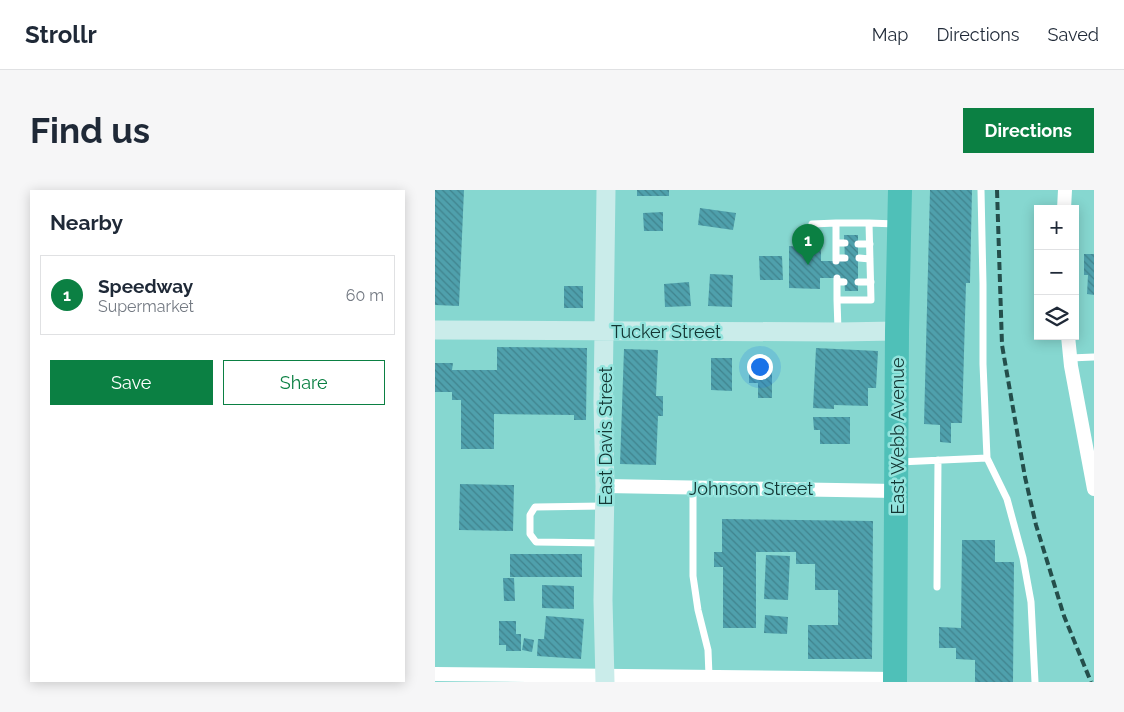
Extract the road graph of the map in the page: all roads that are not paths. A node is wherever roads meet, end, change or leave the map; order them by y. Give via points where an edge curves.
1 (606, 190) edge
2 (901, 190) edge
3 (981, 190) edge
4 (1065, 190) edge
5 (1064, 205) edge
6 (836, 223) junction
7 (869, 223) junction
8 (812, 224) dead end
9 (899, 224) junction
10 (858, 244) dead end
11 (870, 244) junction
12 (845, 258) dead end
13 (859, 258) dead end
14 (870, 259) junction
15 (839, 281) dead end
16 (858, 282) dead end
17 (871, 282) junction
18 (837, 300) junction
19 (435, 330) edge
20 (605, 331) junction
21 (897, 331) junction
22 (838, 332) junction
23 (1068, 340) edge
24 (1094, 357) edge
25 (1070, 358) junction
26 (987, 458) junction
27 (938, 460) junction
28 (897, 462) junction
29 (1092, 470) edge
30 (605, 486) junction
31 (693, 488) junction
32 (1094, 489) edge
33 (896, 491) junction
34 (605, 506) junction
35 (604, 544) junction
36 (937, 587) dead end
37 (435, 674) edge
38 (709, 676) junction
39 (723, 679) edge
40 (605, 680) edge
41 (895, 680) edge
42 (1035, 682) edge

1 - 20 street, East Davis Street
2 - 9 highway, East Webb Avenue
3 - 26 lane
4 - 5 street
6 - 7 lane
6 - 8 lane
6 - 12 lane via 841,243 837,260
7 - 9 lane
7 - 11 lane
9 - 21 highway, East Webb Avenue
10 - 11 lane
11 - 14 lane
13 - 14 lane
14 - 17 lane
15 - 18 lane
16 - 17 lane
17 - 18 lane via 871,300
18 - 22 lane
19 - 20 street, Tucker Street
20 - 22 street, Tucker Street
20 - 30 street, East Davis Street
21 - 22 street, Tucker Street
21 - 28 highway, East Webb Avenue
23 - 25 street
24 - 25 lane
25 - 29 street
26 - 27 lane
26 - 42 lane via 1007,499 1023,558 1031,602
27 - 28 lane
27 - 36 lane
28 - 33 highway, East Webb Avenue
29 - 32 street
30 - 31 street, Johnson Street
30 - 34 street, East Davis Street
31 - 33 street, Johnson Street
31 - 38 lane via 693,576 708,650
33 - 41 highway, East Webb Avenue
34 - 35 street, East Davis Street
34 - 35 lane via 535,507 530,515 530,534 536,542
35 - 40 street, East Davis Street
37 - 40 street
38 - 39 street
38 - 40 street
39 - 41 street

